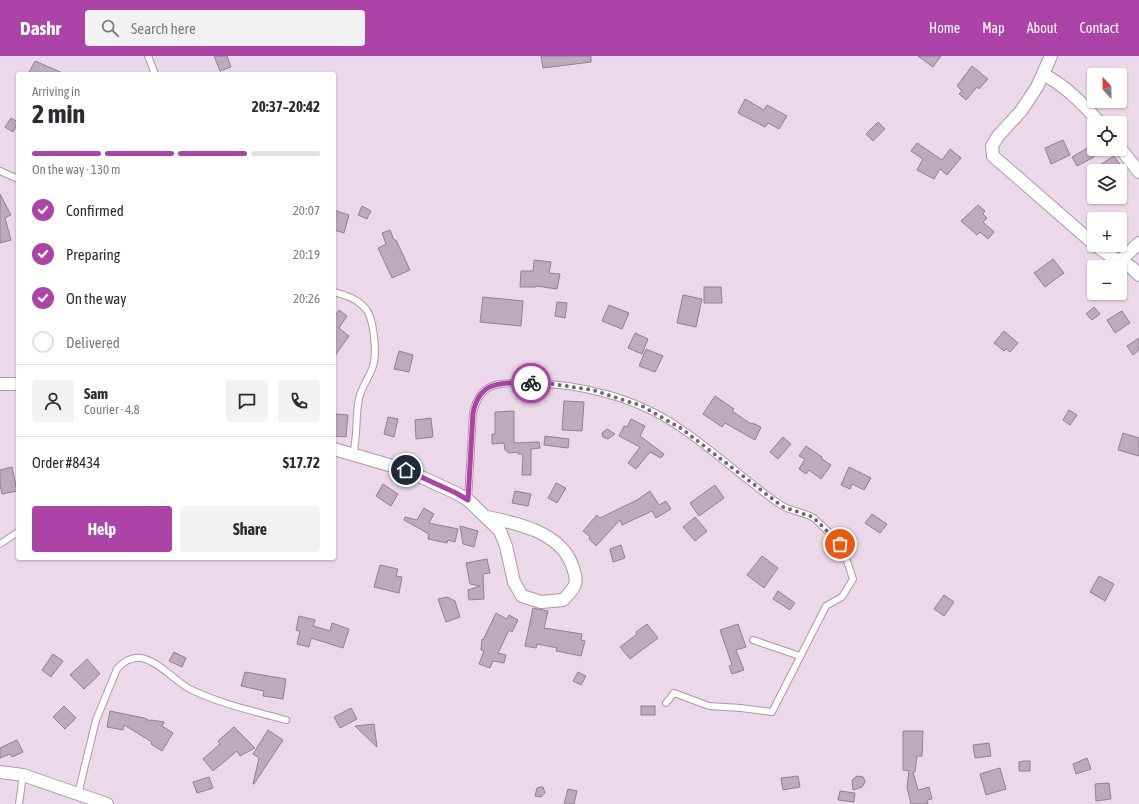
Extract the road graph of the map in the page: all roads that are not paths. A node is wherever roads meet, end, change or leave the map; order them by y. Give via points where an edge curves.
1 (148, 56) edge
2 (1051, 56) edge
3 (153, 72) edge
4 (1043, 74) junction
5 (1094, 116) edge
6 (1126, 156) edge
7 (0, 171) edge
8 (1139, 172) edge
9 (16, 178) edge
10 (1087, 238) edge
11 (1139, 243) edge
12 (1106, 252) edge
13 (1118, 260) edge
14 (1121, 260) edge
15 (1127, 265) edge
16 (1139, 275) edge
17 (336, 293) edge
18 (16, 382) edge
19 (0, 384) edge
20 (336, 450) edge
21 (353, 454) junction
22 (468, 500) junction
23 (487, 517) junction
24 (16, 533) edge
25 (0, 544) edge
26 (753, 640) dead end
27 (800, 656) junction
28 (666, 703) dead end
29 (286, 720) dead end
30 (0, 772) edge
31 (23, 775) junction
32 (78, 794) junction
33 (19, 804) edge
34 (107, 804) edge

1 - 3 lane
2 - 4 street
4 - 5 street via 1068,90
4 - 10 street via 1021,111 998,136 992,146 993,156
6 - 8 street
7 - 9 lane
11 - 14 street
12 - 13 street
15 - 16 street
17 - 21 lane via 355,300 369,314 375,353 373,366 361,389
18 - 19 street
20 - 21 street
21 - 22 street via 406,470
22 - 23 street
22 - 27 lane via 475,402 493,385 546,383 593,390 642,406 682,429 783,507 813,517 840,544 853,579 842,597 826,606
23 - 23 street via 500,531 514,582 522,596 542,602 563,600 573,589 577,578 570,560 560,546 550,537 511,522
24 - 25 lane
26 - 27 lane
27 - 28 lane via 772,712 709,706 674,693
29 - 32 lane via 216,700 189,688 151,662 140,658 130,659 116,668 96,720
30 - 31 street
31 - 32 street
31 - 33 lane
32 - 34 street

